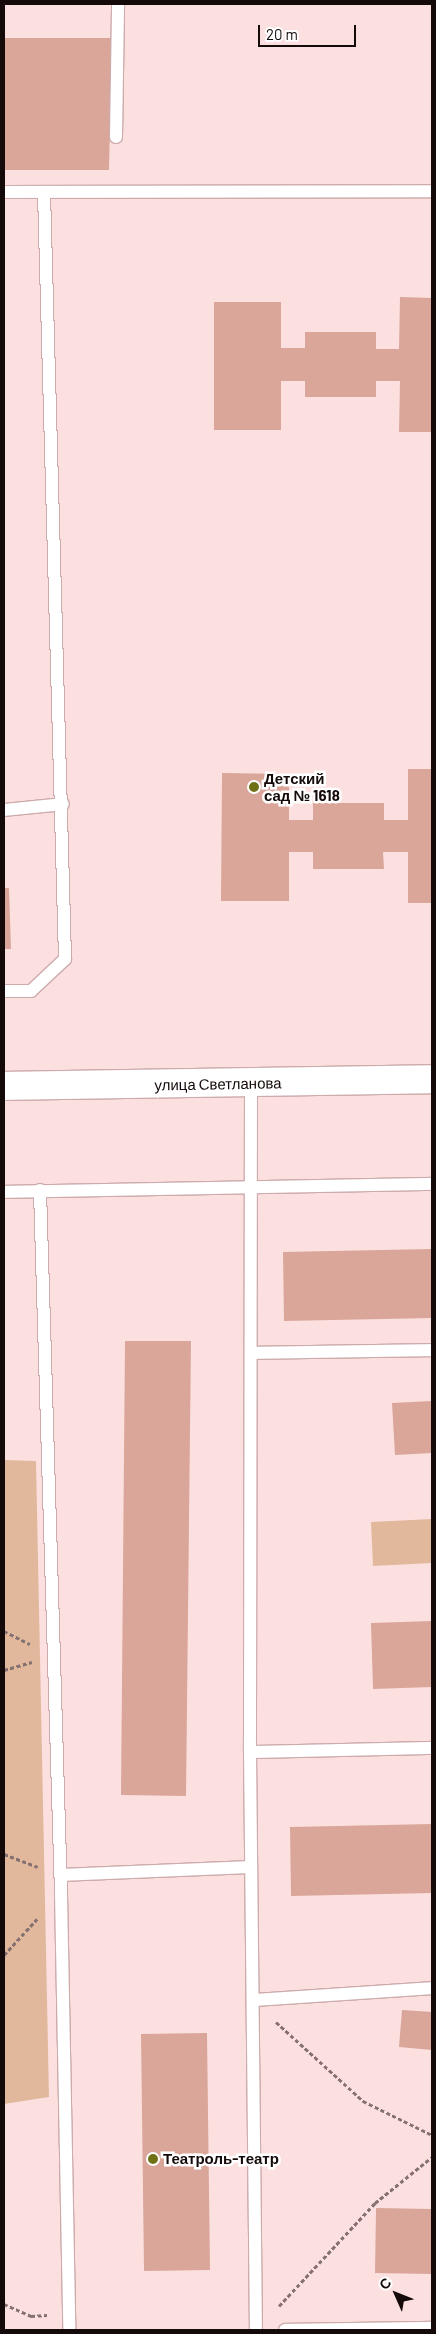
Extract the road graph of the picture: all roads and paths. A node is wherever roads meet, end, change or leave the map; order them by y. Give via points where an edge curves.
1 (118, 4) edge
2 (116, 137) dead end
3 (432, 191) edge
4 (4, 192) edge
5 (44, 193) junction
6 (63, 804) junction
7 (4, 810) edge
8 (4, 991) edge
9 (432, 1079) edge
10 (251, 1084) junction
11 (4, 1086) edge
12 (432, 1184) edge
13 (251, 1188) junction
14 (40, 1190) junction
15 (4, 1192) edge
16 (432, 1350) edge
17 (251, 1353) junction
18 (432, 1748) edge
19 (250, 1752) junction
20 (4, 1854) edge
21 (252, 1867) junction
22 (60, 1875) junction
23 (61, 1894) junction
24 (4, 1955) edge
25 (432, 1988) edge
26 (253, 2000) junction
27 (432, 2135) edge
28 (432, 2157) edge
29 (4, 2304) edge
30 (276, 2309) dead end
31 (32, 2316) dead end
32 (432, 2328) edge
33 (69, 2330) edge
34 (256, 2330) edge
35 (285, 2330) edge

1 - 2 lane
3 - 5 lane
4 - 5 lane
5 - 6 lane
6 - 7 lane
6 - 8 lane via 66,959 31,991
9 - 10 street, улица Светланова
10 - 11 street, улица Светланова
10 - 13 lane
12 - 13 lane
13 - 14 lane
13 - 17 lane
14 - 15 lane
14 - 22 lane
16 - 17 lane
17 - 19 lane
18 - 19 lane
19 - 21 lane
20 - 22 path
21 - 22 lane
21 - 26 lane
22 - 23 lane
23 - 24 path
23 - 33 lane
25 - 26 lane
26 - 27 path via 363,2101
26 - 34 lane
28 - 30 path via 375,2203
29 - 31 path
32 - 35 lane

